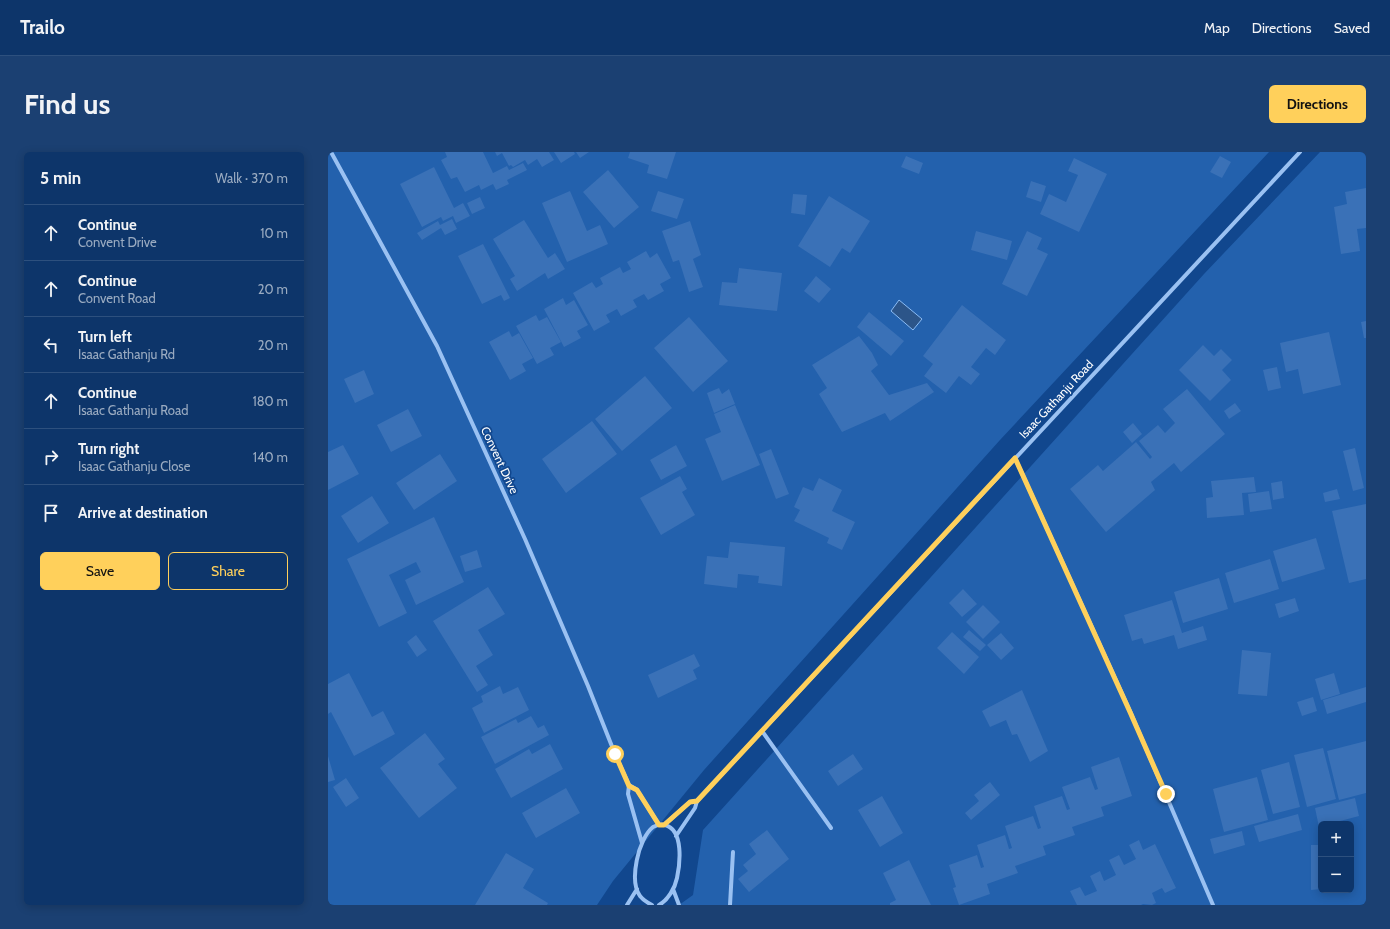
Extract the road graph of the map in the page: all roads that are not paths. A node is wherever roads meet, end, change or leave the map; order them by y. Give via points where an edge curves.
1 (331, 152) edge
2 (1300, 152) edge
3 (1015, 458) junction
4 (762, 731) junction
5 (629, 786) junction
6 (697, 801) junction
7 (662, 825) junction
8 (831, 828) dead end
9 (676, 836) junction
10 (642, 843) junction
11 (733, 852) dead end
12 (637, 889) junction
13 (673, 889) junction
14 (627, 905) edge
15 (651, 905) edge
16 (659, 905) edge
17 (679, 905) edge
18 (730, 905) edge
19 (1213, 905) edge

1 - 5 street, Convent Drive via 437,346 525,539
2 - 3 street, Isaac Gathanju Road
3 - 4 street, Isaac Gathanju Road
3 - 19 street via 1130,712
4 - 6 street, Isaac Gathanju Road
4 - 8 street
5 - 7 street via 637,790
5 - 10 street via 628,794
6 - 7 street via 690,802
6 - 9 street via 696,808
7 - 9 street via 669,826
7 - 10 street via 654,827
9 - 13 street via 680,852 677,879
10 - 12 street via 636,868
11 - 18 street
12 - 14 street
12 - 15 street via 644,901
13 - 16 street via 668,898
13 - 17 street

